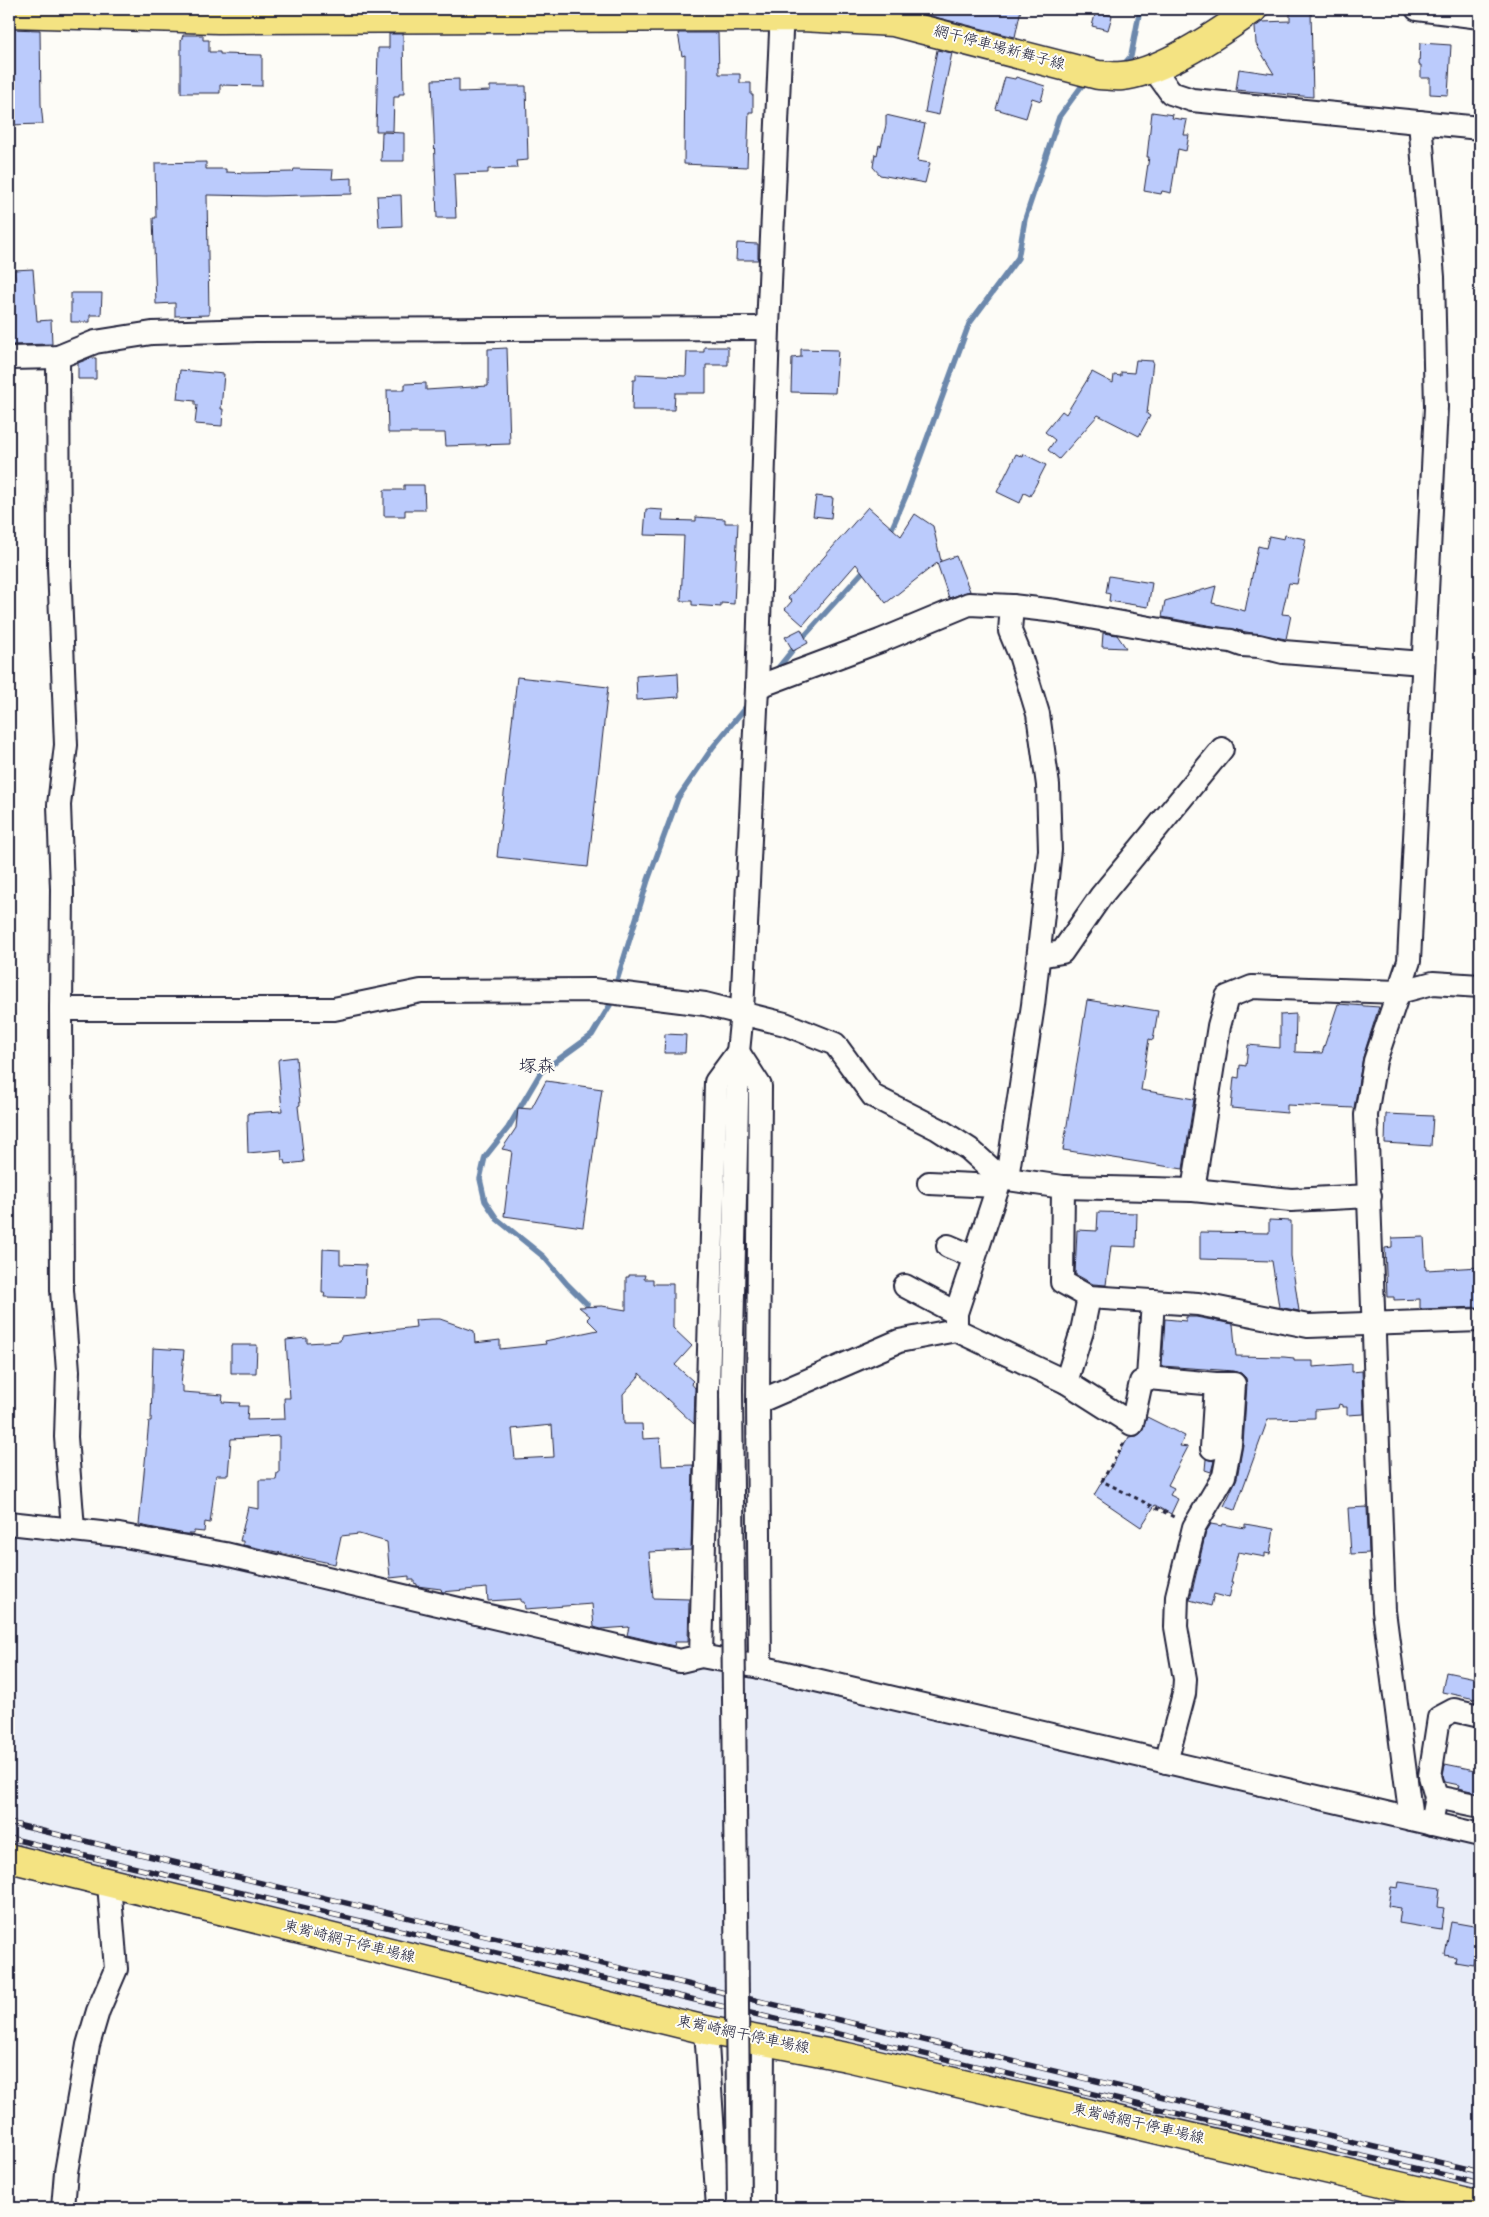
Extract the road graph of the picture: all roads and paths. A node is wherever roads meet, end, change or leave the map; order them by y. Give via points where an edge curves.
1 (1253, 9) edge
2 (1417, 9) edge
3 (9, 13) edge
4 (782, 13) edge
5 (1480, 17) edge
6 (1153, 68) junction
7 (1420, 122) junction
8 (1480, 128) edge
9 (768, 328) junction
10 (58, 357) junction
11 (9, 358) edge
12 (1012, 606) junction
13 (1423, 662) junction
14 (757, 687) junction
15 (1222, 749) dead end
16 (1039, 956) junction
17 (1480, 986) edge
18 (1399, 992) junction
19 (62, 1010) junction
20 (742, 1012) junction
21 (738, 1052) junction
22 (1002, 1181) junction
23 (929, 1183) dead end
24 (1063, 1187) junction
25 (1193, 1190) junction
26 (1370, 1196) junction
27 (948, 1246) dead end
28 (974, 1256) junction
29 (906, 1286) dead end
30 (1089, 1297) junction
31 (1153, 1301) junction
32 (1480, 1320) edge
33 (956, 1321) junction
34 (1374, 1324) junction
35 (1148, 1378) junction
36 (1066, 1382) junction
37 (1216, 1384) junction
38 (758, 1402) junction
39 (1132, 1424) junction
40 (1212, 1448) dead end
41 (9, 1523) edge
42 (1194, 1528) junction
43 (73, 1530) junction
44 (701, 1656) junction
45 (760, 1667) junction
46 (1480, 1716) edge
47 (1166, 1762) junction
48 (1436, 1797) junction
49 (1480, 1806) edge
50 (1421, 1821) junction
51 (1480, 1835) edge
52 (9, 1858) edge
53 (109, 1884) junction
54 (706, 2030) junction
55 (763, 2042) junction
56 (1480, 2205) edge
57 (63, 2208) edge
58 (718, 2208) edge
59 (739, 2208) edge
60 (762, 2208) edge

1 - 6 main road, 網干停車場新舞子線
2 - 5 street
3 - 4 main road, 網干停車場新舞子線 via 218,19
4 - 6 main road, 網干停車場新舞子線 via 893,22 1098,75 1122,76
4 - 9 street
6 - 7 street via 1171,93 1192,100
7 - 8 street
7 - 13 street via 1433,277 1436,407
9 - 10 street via 152,332 95,342
9 - 14 street
10 - 11 street
10 - 19 street via 59,566 66,745 59,805
12 - 13 street via 1282,652
12 - 14 street via 969,604
12 - 16 street via 1010,631 1038,714 1048,785 1050,850
13 - 18 street via 1409,961
14 - 20 street
15 - 16 street via 1101,896 1062,952
16 - 22 street
17 - 18 street via 1433,983
18 - 25 street via 1252,987 1227,997 1219,1026
18 - 26 street via 1376,1061 1366,1115
19 - 20 street via 334,1009 420,991 594,990
19 - 43 street via 62,1290 68,1371 66,1437
20 - 21 street
20 - 22 street via 836,1044 873,1096 938,1129 969,1149
21 - 38 street via 760,1086
21 - 44 street via 716,1082
21 - 59 street, bridge via 732,1390
22 - 23 street
22 - 24 street
22 - 28 street
24 - 25 street
24 - 30 street via 1062,1282
25 - 26 street via 1291,1200
26 - 34 street
27 - 28 street
28 - 33 street
29 - 33 street
30 - 31 street
30 - 36 street
31 - 34 street via 1198,1304 1308,1326
31 - 35 street
32 - 34 street
33 - 36 street
33 - 38 street
34 - 50 street via 1384,1611
35 - 37 street
35 - 39 street via 1142,1382
36 - 39 street
37 - 40 street
37 - 42 street via 1234,1384 1230,1444 1224,1476
38 - 45 street
39 - 42 path via 1123,1447 1102,1481
41 - 43 street
42 - 47 street via 1177,1596 1176,1627 1185,1680 1184,1694
43 - 44 street via 225,1554 680,1661
44 - 45 street
45 - 47 street
46 - 48 street via 1454,1710 1438,1718 1430,1776
47 - 50 street
48 - 49 street
48 - 50 street
50 - 51 street
52 - 53 main road, 東觜崎網干停車場線
53 - 54 main road, 東觜崎網干停車場線
53 - 57 street via 116,1968 88,2044
54 - 55 main road, 東觜崎網干停車場線
54 - 58 street
55 - 56 main road, 東觜崎網干停車場線 via 847,2057
55 - 60 street

